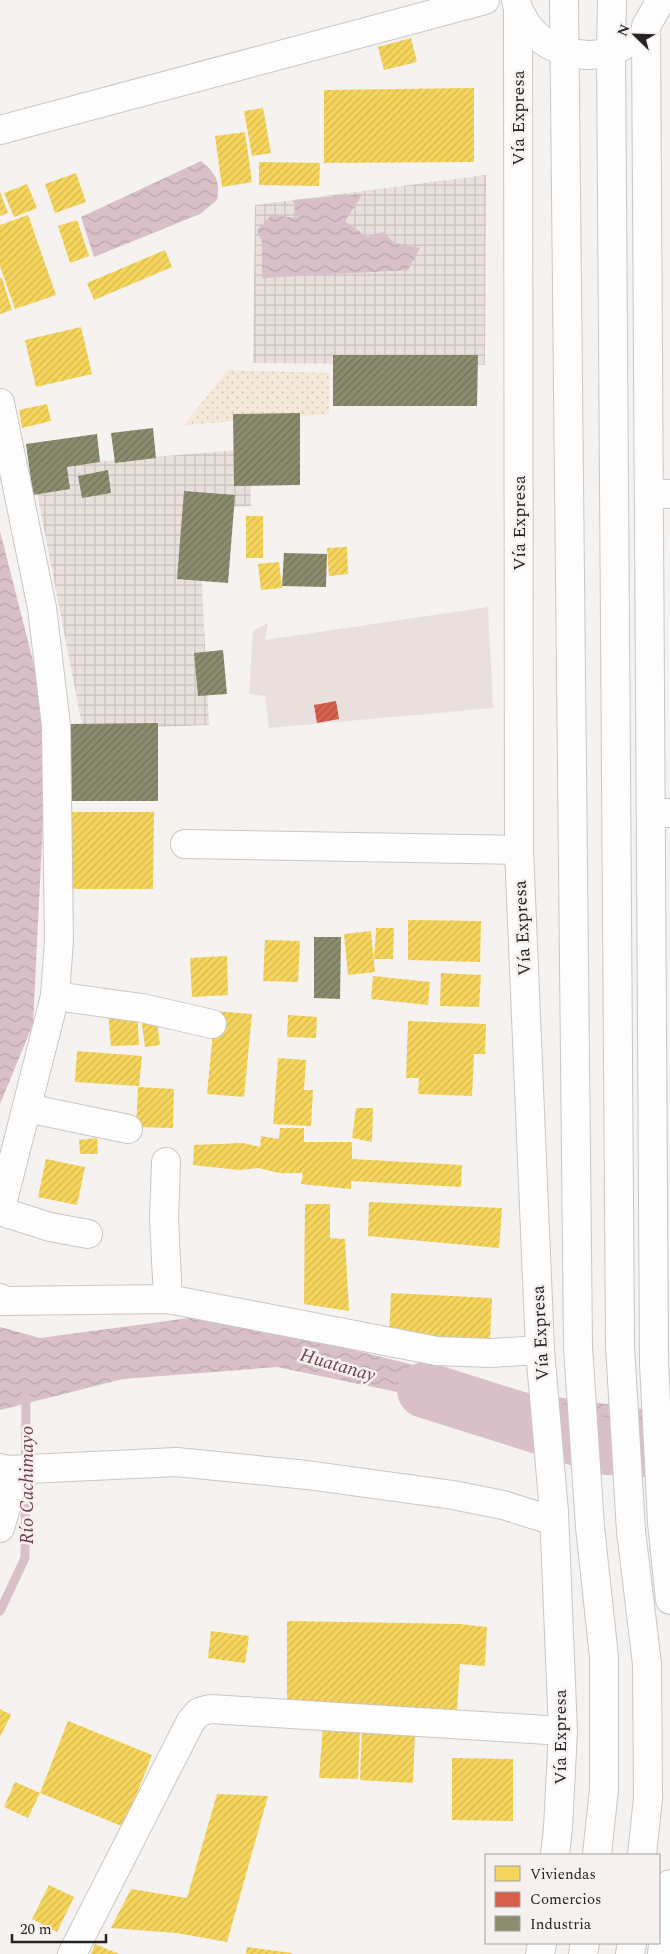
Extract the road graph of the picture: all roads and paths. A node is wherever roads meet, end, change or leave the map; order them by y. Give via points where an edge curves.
1 (485, 0) edge
2 (564, 0) edge
3 (612, 0) edge
4 (658, 0) edge
5 (517, 5) edge
6 (646, 26) junction
7 (564, 51) junction
8 (611, 52) junction
9 (0, 130) edge
10 (0, 403) edge
11 (659, 493) edge
12 (660, 813) edge
13 (185, 844) dead end
14 (518, 850) junction
15 (55, 996) junction
16 (212, 1024) dead end
17 (27, 1108) junction
18 (128, 1129) dead end
19 (166, 1162) dead end
20 (0, 1212) edge
21 (88, 1234) dead end
22 (0, 1298) edge
23 (168, 1299) junction
24 (540, 1355) junction
25 (659, 1361) edge
26 (4, 1469) edge
27 (554, 1516) junction
28 (0, 1528) edge
29 (665, 1534) edge
30 (670, 1600) edge
31 (563, 1731) junction
32 (555, 1854) edge
33 (597, 1854) edge
34 (642, 1854) edge
35 (670, 1884) edge
36 (72, 1954) edge
37 (662, 1954) edge

1 - 9 main road
2 - 7 main road, Vía Expresa
3 - 8 main road
4 - 6 main road
5 - 7 main road via 529,27 544,42
5 - 14 main road, Vía Expresa
6 - 8 main road via 630,42
6 - 11 main road
7 - 8 main road via 586,56
7 - 33 main road, Vía Expresa via 578,1348 590,1527 604,1658 604,1789
8 - 34 main road via 620,1346 631,1531 647,1664 648,1798
10 - 15 main road via 42,608 56,725 59,940
11 - 12 main road
12 - 25 main road
13 - 14 main road
14 - 24 main road, Vía Expresa
15 - 16 main road via 142,1008
15 - 17 main road
17 - 18 main road
17 - 20 main road
19 - 23 main road via 164,1219
20 - 21 main road
22 - 23 main road via 4,1301
23 - 24 main road via 437,1351
24 - 27 main road, Vía Expresa
25 - 29 main road
26 - 27 main road via 185,1463 307,1475 453,1495
26 - 28 main road via 8,1501
27 - 31 main road, Vía Expresa
29 - 30 main road
31 - 32 main road, Vía Expresa
31 - 36 main road via 210,1709 199,1712 190,1721
35 - 37 main road

